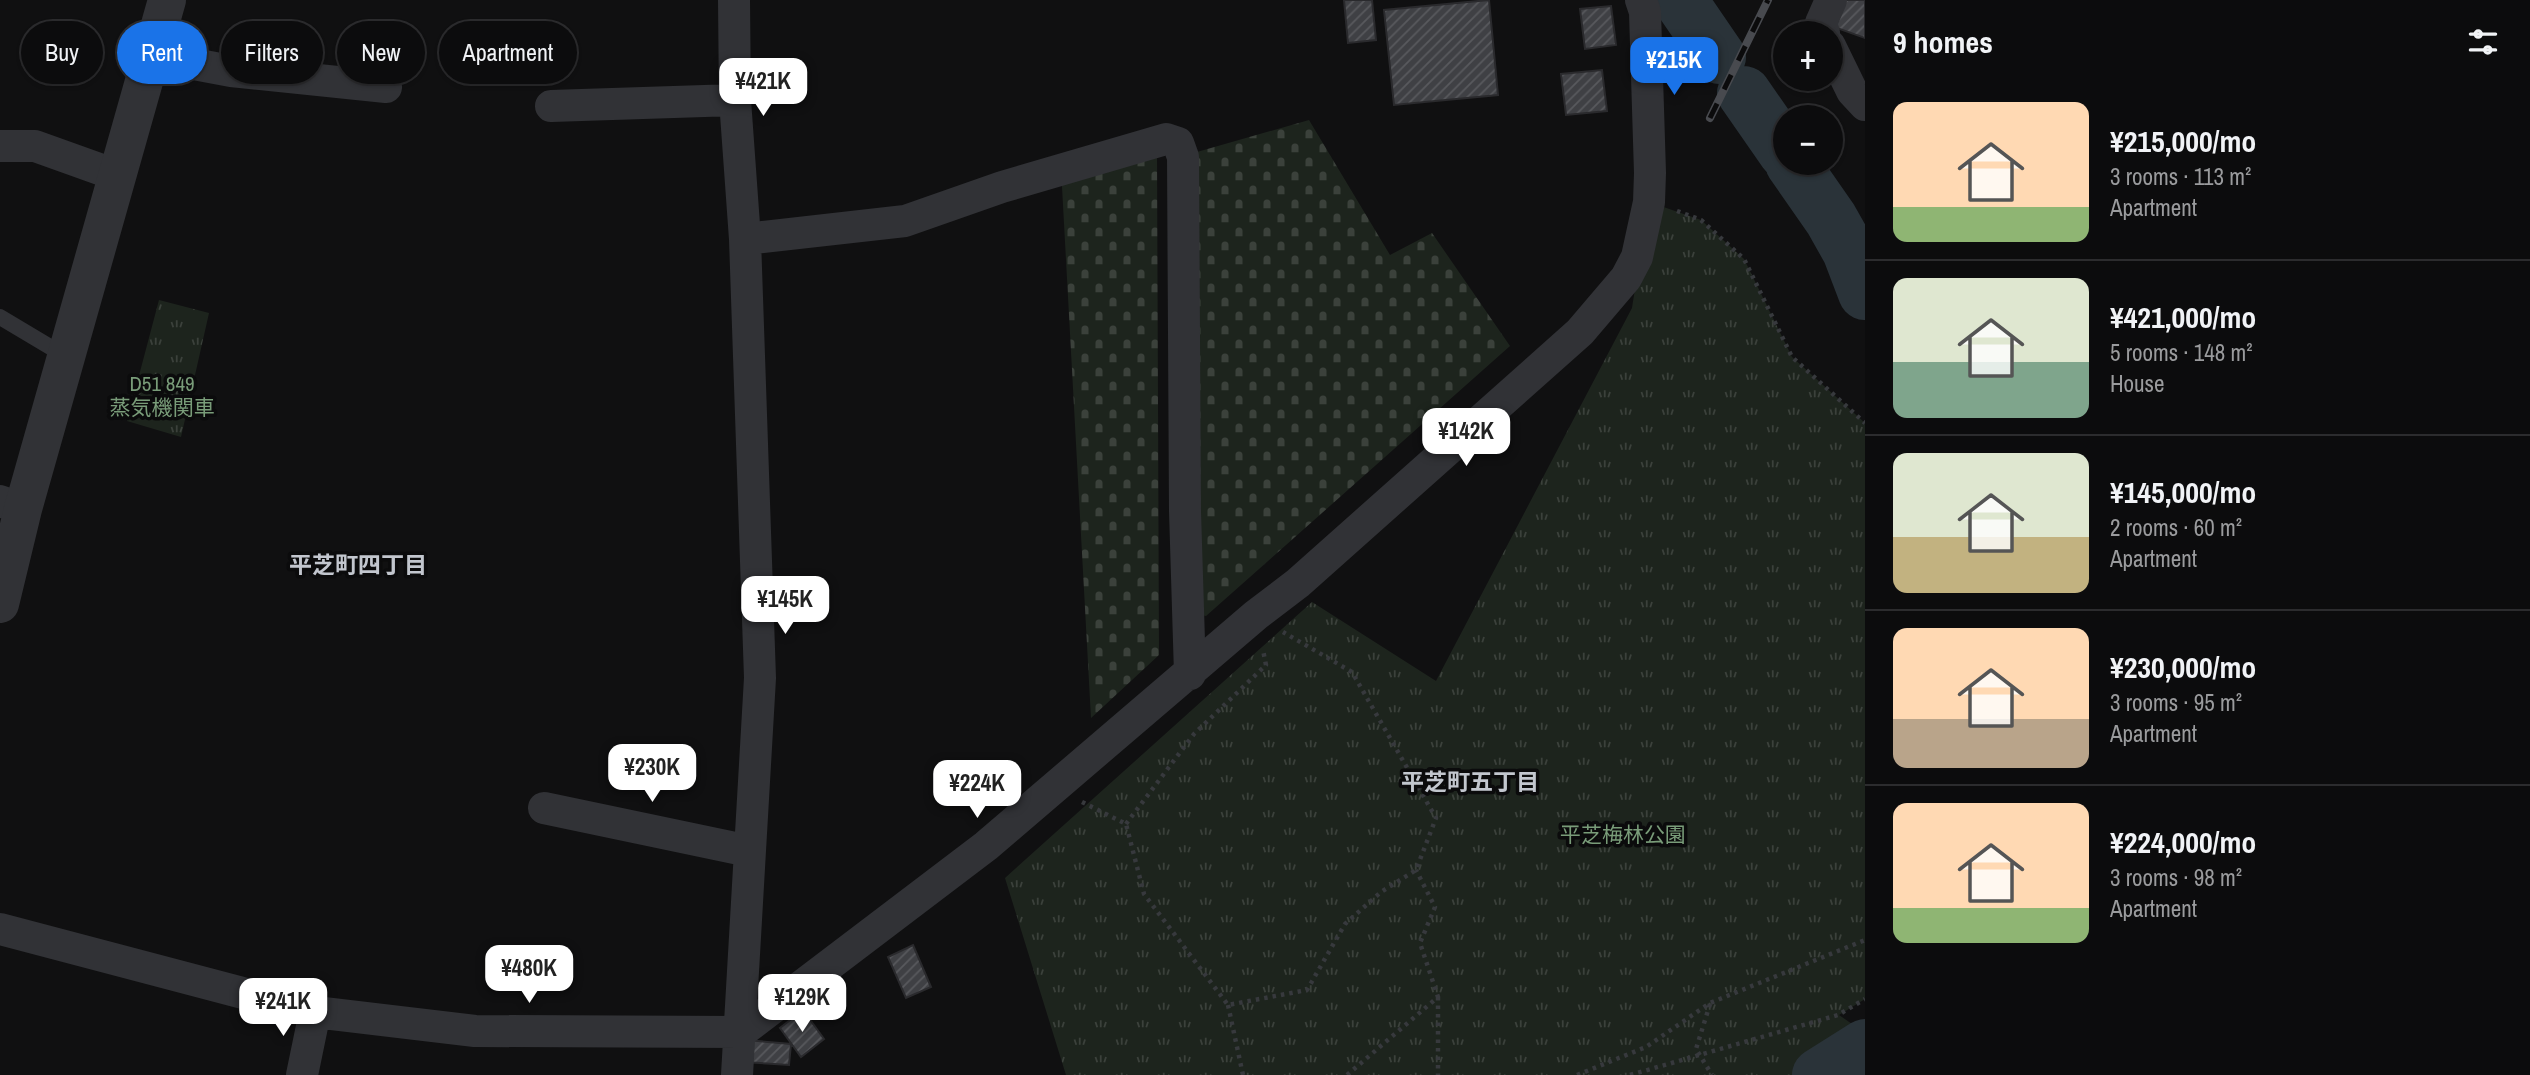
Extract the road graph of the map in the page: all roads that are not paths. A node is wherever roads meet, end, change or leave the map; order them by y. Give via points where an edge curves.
1 (167, 0) edge
2 (734, 0) edge
3 (1641, 0) edge
4 (1831, 0) edge
5 (161, 21) edge
6 (1822, 21) edge
7 (207, 66) edge
8 (1843, 73) edge
9 (143, 84) edge
10 (386, 87) dead end
11 (735, 100) junction
12 (1865, 105) edge
13 (551, 106) dead end
14 (0, 146) edge
15 (116, 175) junction
16 (745, 239) junction
17 (0, 317) edge
18 (67, 357) junction
19 (12, 505) edge
20 (0, 604) edge
21 (1190, 674) junction
22 (544, 808) dead end
23 (749, 851) junction
24 (0, 929) edge
25 (315, 1012) junction
26 (741, 1032) junction
27 (302, 1075) edge
28 (737, 1075) edge

1 - 5 street
2 - 11 street
3 - 21 street via 1646,26 1649,202 1637,257 1626,278 1580,332
4 - 6 street
7 - 10 street
8 - 12 street
9 - 15 street
11 - 13 street
11 - 16 street
14 - 15 street via 35,146
15 - 18 street
16 - 21 street via 905,221 1166,139 1178,143 1183,157
16 - 23 street via 760,678
17 - 18 lane
18 - 19 street
19 - 20 street
21 - 26 street via 986,846
22 - 23 street
23 - 26 street
24 - 25 street
25 - 26 street via 475,1031
25 - 27 street
26 - 28 street

